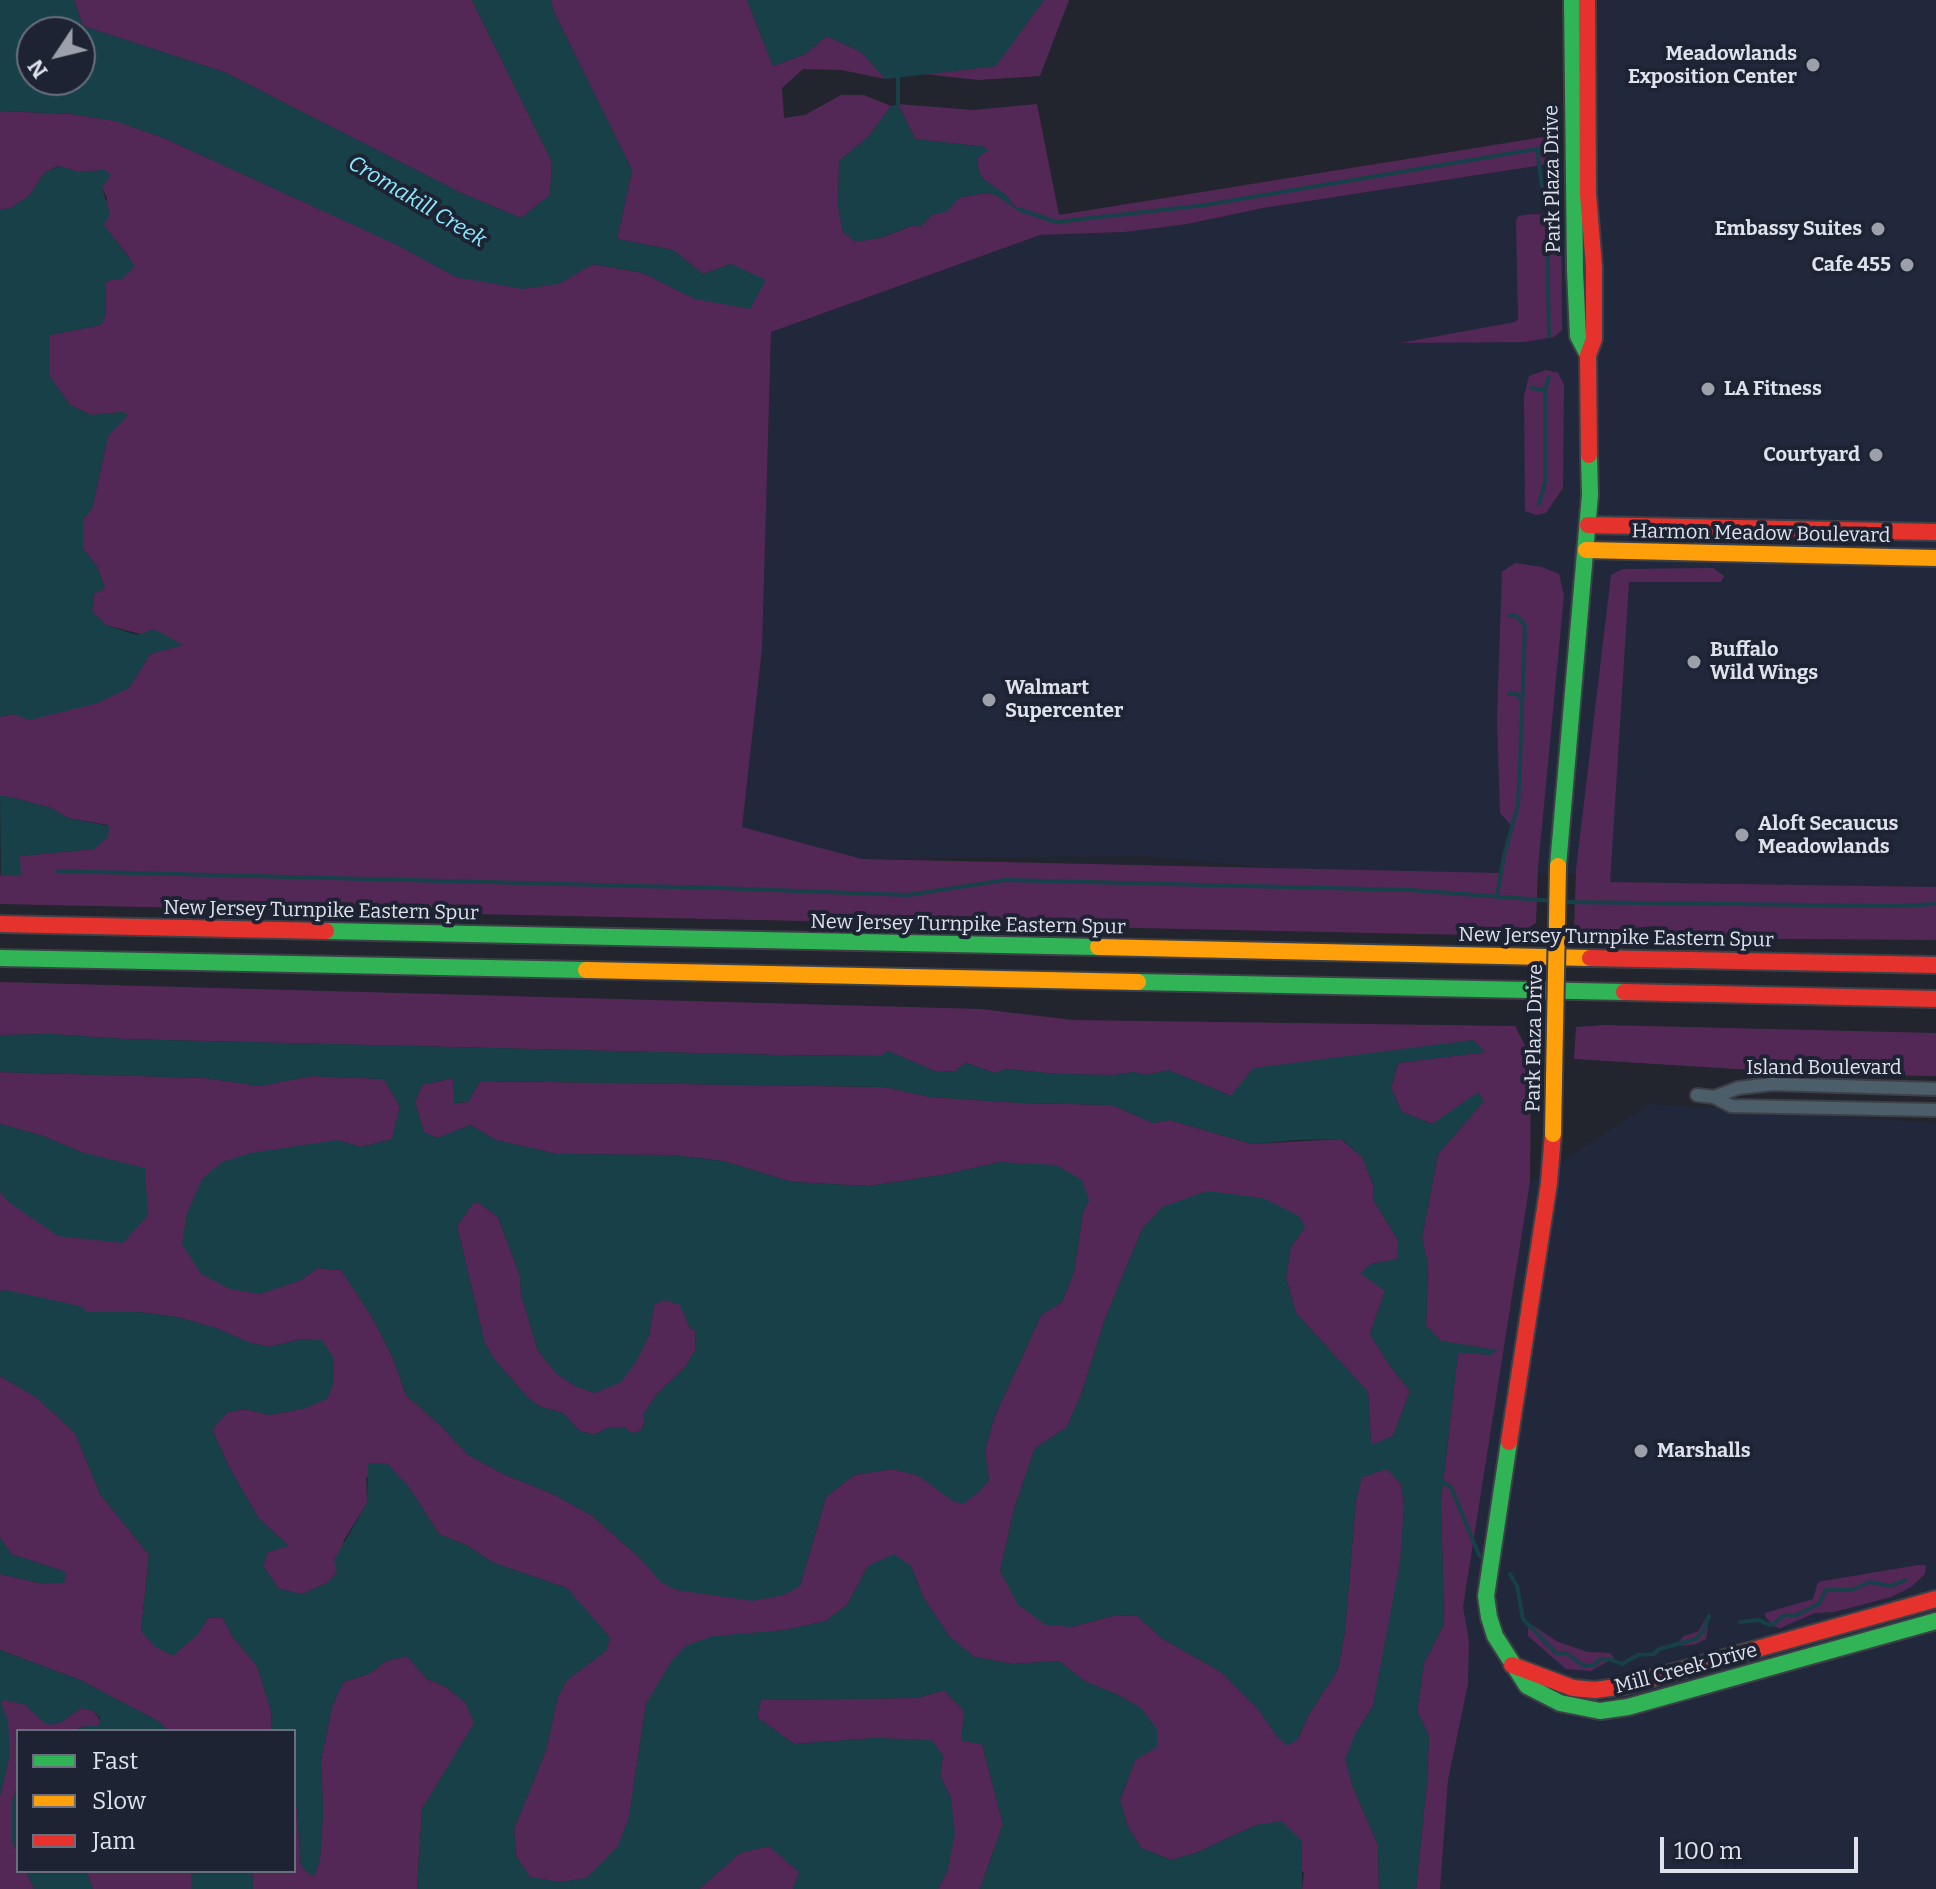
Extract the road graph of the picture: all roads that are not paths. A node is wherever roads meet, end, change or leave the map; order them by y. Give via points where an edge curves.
1 (1572, 0) edge
2 (1587, 0) edge
3 (1581, 196) junction
4 (1588, 525) junction
5 (1936, 532) edge
6 (1586, 550) junction
7 (1936, 558) edge
8 (0, 924) edge
9 (0, 958) edge
10 (1936, 965) edge
11 (1936, 999) edge
12 (1936, 1089) edge
13 (1697, 1095) dead end
14 (1714, 1097) junction
15 (1936, 1110) edge
16 (1936, 1599) edge
17 (1936, 1621) edge
18 (1740, 1653) junction
19 (1512, 1665) junction
20 (1740, 1675) junction

1 - 3 main road, Park Plaza Drive
2 - 3 main road, Park Plaza Drive
3 - 4 main road, Park Plaza Drive via 1578,336 1588,355
4 - 5 main road, Harmon Meadow Boulevard
4 - 6 main road, Park Plaza Drive
6 - 7 main road, Harmon Meadow Boulevard
6 - 19 main road, Park Plaza Drive, bridge via 1558,866 1547,1197 1487,1585 1491,1627
8 - 10 main road, New Jersey Turnpike Eastern Spur
9 - 11 main road
12 - 14 street, Island Boulevard via 1772,1084
13 - 14 street, Island Boulevard
14 - 15 street, Island Boulevard via 1731,1106
16 - 18 main road, Mill Creek Drive
17 - 20 main road, Mill Creek Drive
18 - 19 main road, Mill Creek Drive via 1595,1690 1556,1683
18 - 20 main road
19 - 20 main road, Mill Creek Drive via 1527,1686 1544,1696 1600,1711

